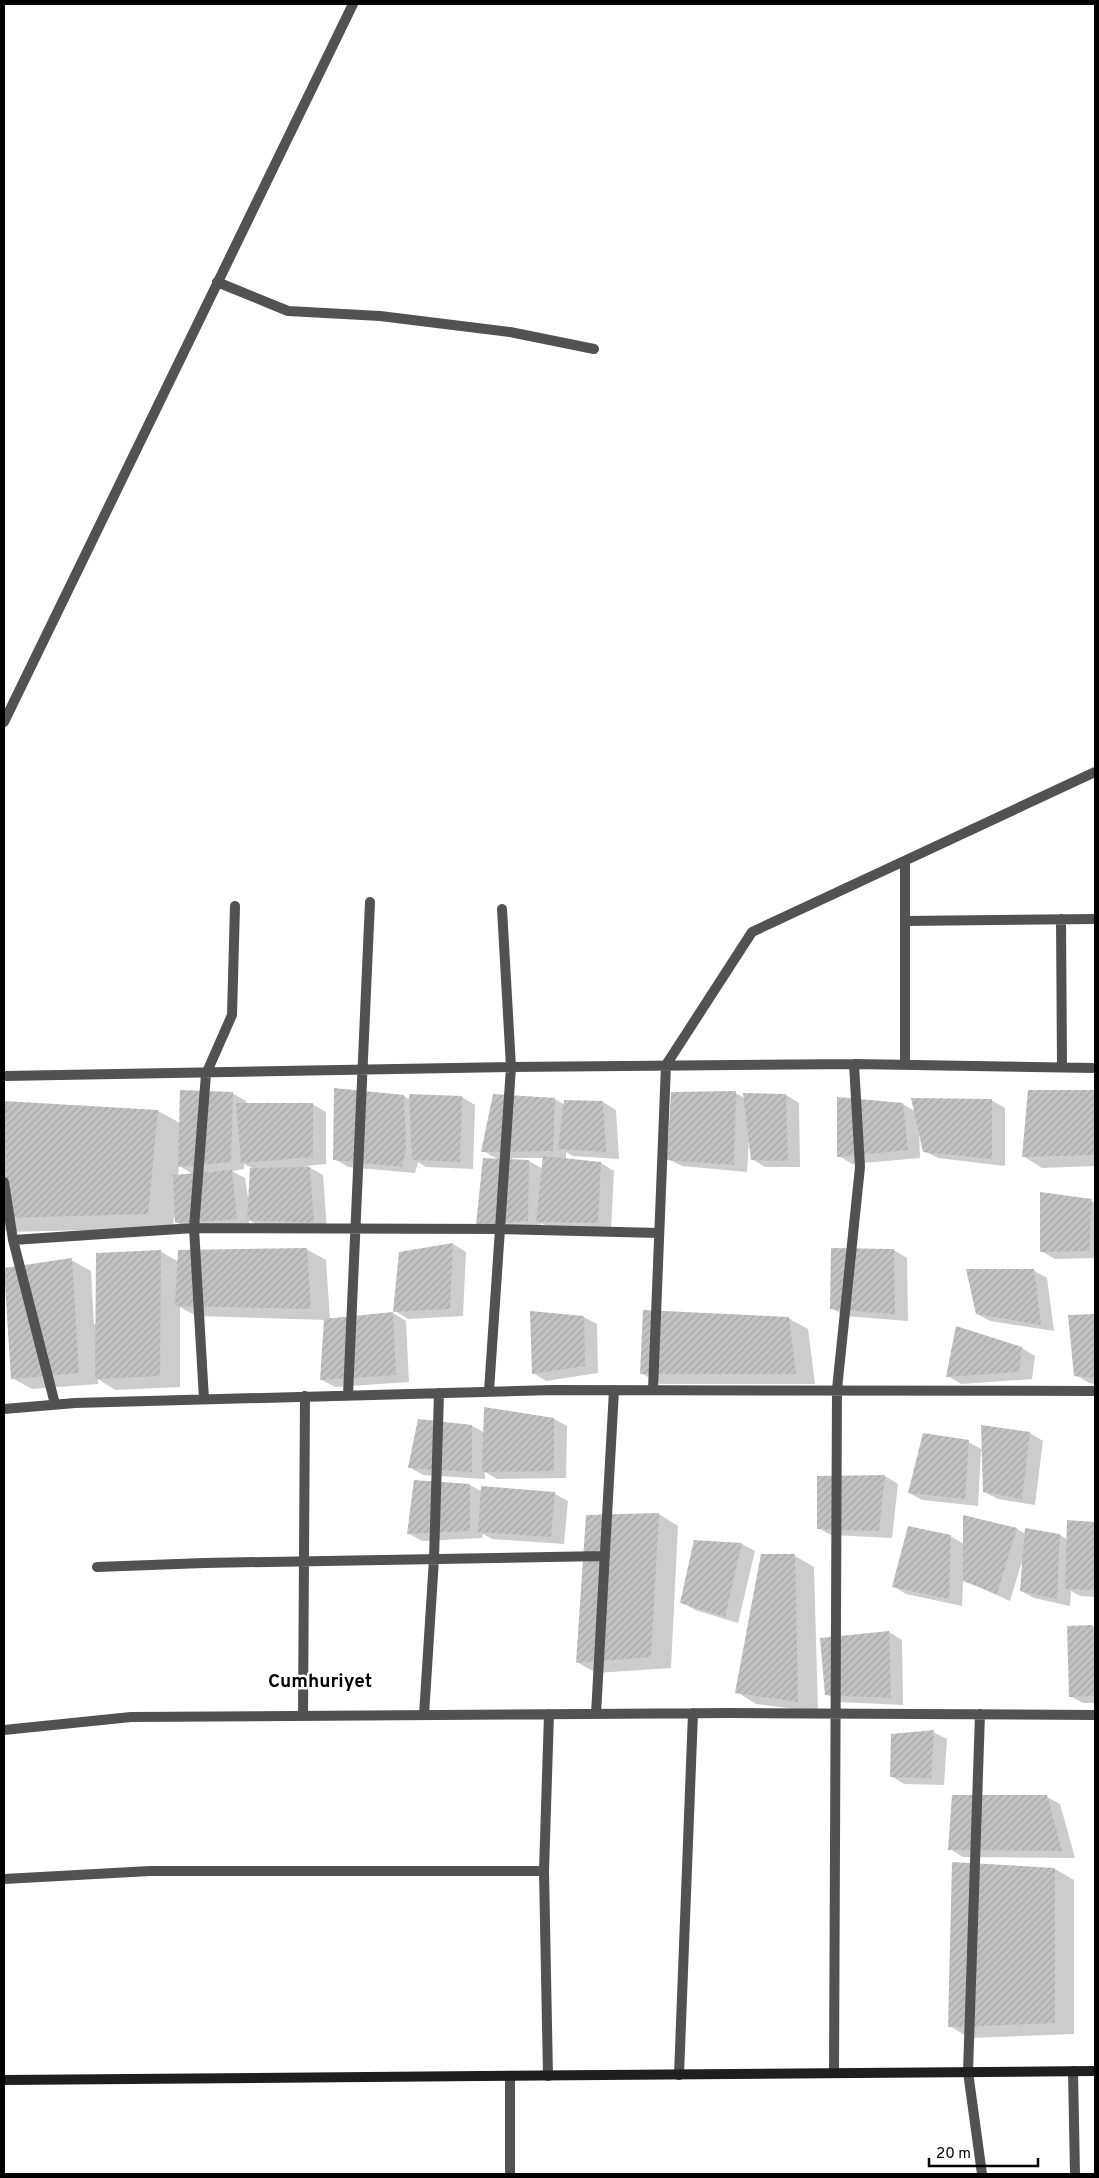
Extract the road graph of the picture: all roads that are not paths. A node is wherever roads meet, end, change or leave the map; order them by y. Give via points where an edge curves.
1 (353, 4) edge
2 (217, 282) junction
3 (594, 349) dead end
4 (4, 722) edge
5 (1095, 772) edge
6 (905, 861) junction
7 (370, 902) dead end
8 (235, 906) dead end
9 (502, 909) dead end
10 (1061, 919) junction
11 (1095, 919) edge
12 (905, 921) junction
13 (854, 1064) junction
14 (666, 1065) junction
15 (905, 1065) junction
16 (511, 1066) junction
17 (1062, 1067) junction
18 (1095, 1068) edge
19 (362, 1070) junction
20 (206, 1074) junction
21 (4, 1076) edge
22 (4, 1182) edge
23 (194, 1228) junction
24 (355, 1228) junction
25 (500, 1229) junction
26 (659, 1234) junction
27 (13, 1240) junction
28 (837, 1389) junction
29 (614, 1390) junction
30 (653, 1390) junction
31 (490, 1391) junction
32 (1095, 1391) edge
33 (439, 1393) junction
34 (348, 1395) junction
35 (305, 1396) junction
36 (204, 1399) junction
37 (55, 1404) junction
38 (4, 1409) edge
39 (605, 1556) junction
40 (434, 1559) junction
41 (302, 1561) junction
42 (97, 1567) dead end
43 (693, 1713) junction
44 (836, 1713) junction
45 (549, 1714) junction
46 (596, 1714) junction
47 (980, 1714) junction
48 (424, 1715) junction
49 (1095, 1715) edge
50 (303, 1716) junction
51 (4, 1730) edge
52 (544, 1871) junction
53 (4, 1879) edge
54 (1073, 2071) junction
55 (1095, 2071) edge
56 (968, 2072) junction
57 (834, 2073) junction
58 (679, 2075) junction
59 (510, 2076) junction
60 (548, 2076) junction
61 (4, 2080) edge
62 (510, 2174) edge
63 (982, 2174) edge
64 (1075, 2174) edge

1 - 2 street
2 - 3 street via 288,311 380,316 510,332
2 - 4 street
5 - 6 street
6 - 12 street
6 - 14 street via 752,932
7 - 19 street
8 - 20 street via 232,1015
9 - 16 street
10 - 11 street
10 - 12 street
10 - 17 street
12 - 15 street
13 - 14 street
13 - 15 street
13 - 28 street via 860,1167
14 - 16 street
14 - 26 street
15 - 17 street
16 - 19 street
16 - 25 street
17 - 18 street
19 - 20 street
19 - 24 street
20 - 21 street
20 - 23 street
22 - 27 street
23 - 24 street
23 - 27 street
23 - 36 street
24 - 25 street
24 - 34 street
25 - 26 street
25 - 31 street
26 - 30 street
27 - 37 street
28 - 30 street
28 - 32 street
28 - 44 street
29 - 30 street
29 - 31 street
29 - 39 street
31 - 33 street
33 - 34 street
33 - 40 street
34 - 35 street
35 - 36 street
35 - 41 street
36 - 37 street
37 - 38 street
39 - 40 street
39 - 46 street
40 - 41 street
40 - 48 street
41 - 42 street
41 - 50 street
43 - 44 street
43 - 46 street
43 - 58 street
44 - 47 street
44 - 57 street
45 - 46 street
45 - 48 street
45 - 52 street
47 - 49 street
47 - 56 street
48 - 50 street
50 - 51 street via 131,1717
52 - 53 street via 150,1871
52 - 60 street
54 - 55 street
54 - 56 street
54 - 64 street
56 - 57 street
56 - 63 street
57 - 58 street
58 - 60 street
59 - 60 street
59 - 61 street
59 - 62 street

